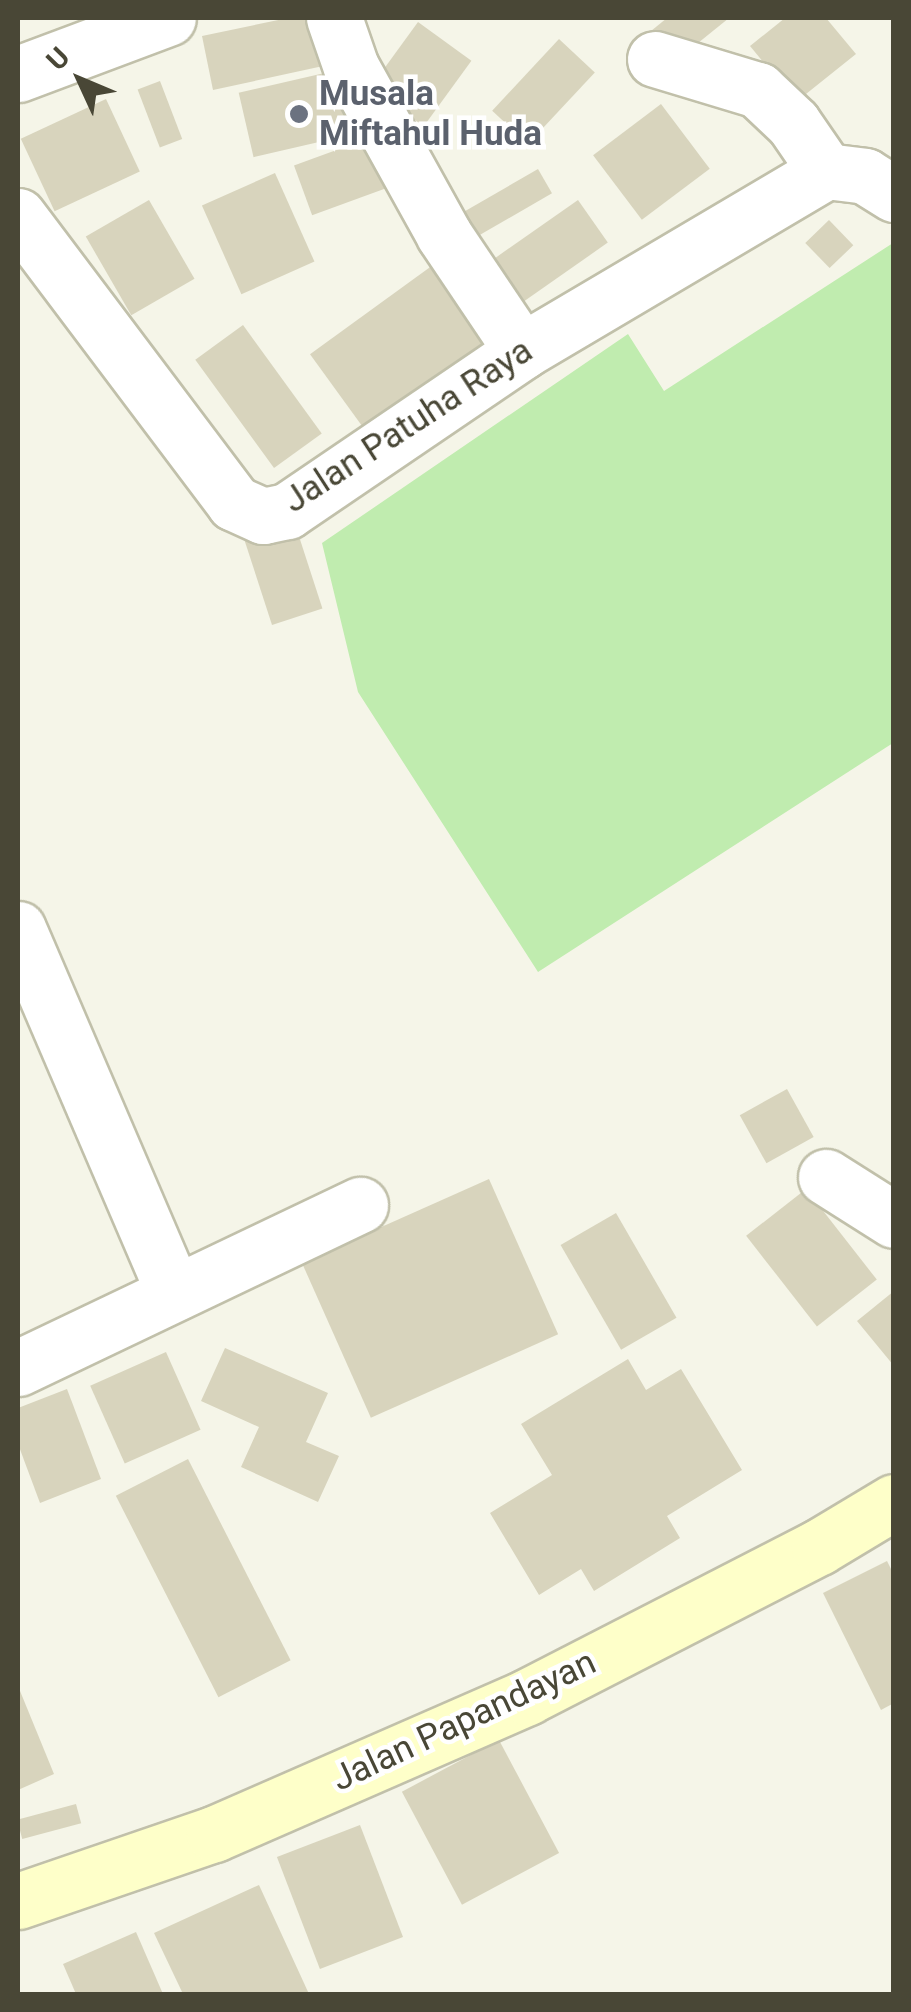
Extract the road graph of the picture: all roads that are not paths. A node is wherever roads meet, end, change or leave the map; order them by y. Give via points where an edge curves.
1 (168, 18) edge
2 (334, 18) edge
3 (655, 59) dead end
4 (18, 74) edge
5 (826, 170) junction
6 (894, 194) edge
7 (18, 216) edge
8 (522, 351) junction
9 (18, 929) edge
10 (826, 1177) dead end
11 (360, 1205) dead end
12 (894, 1220) edge
13 (174, 1293) junction
14 (18, 1368) edge
15 (894, 1502) edge
16 (18, 1901) edge

1 - 4 street
2 - 8 street via 351,67 425,201
3 - 5 street via 758,90
5 - 6 street via 865,176
5 - 8 street, Jalan Patuha Raya
7 - 8 street, Jalan Patuha Raya via 234,503 263,516 288,511
9 - 13 street
10 - 12 street
11 - 13 street
13 - 14 street
15 - 16 main road, Jalan Papandayan via 528,1697 214,1834

